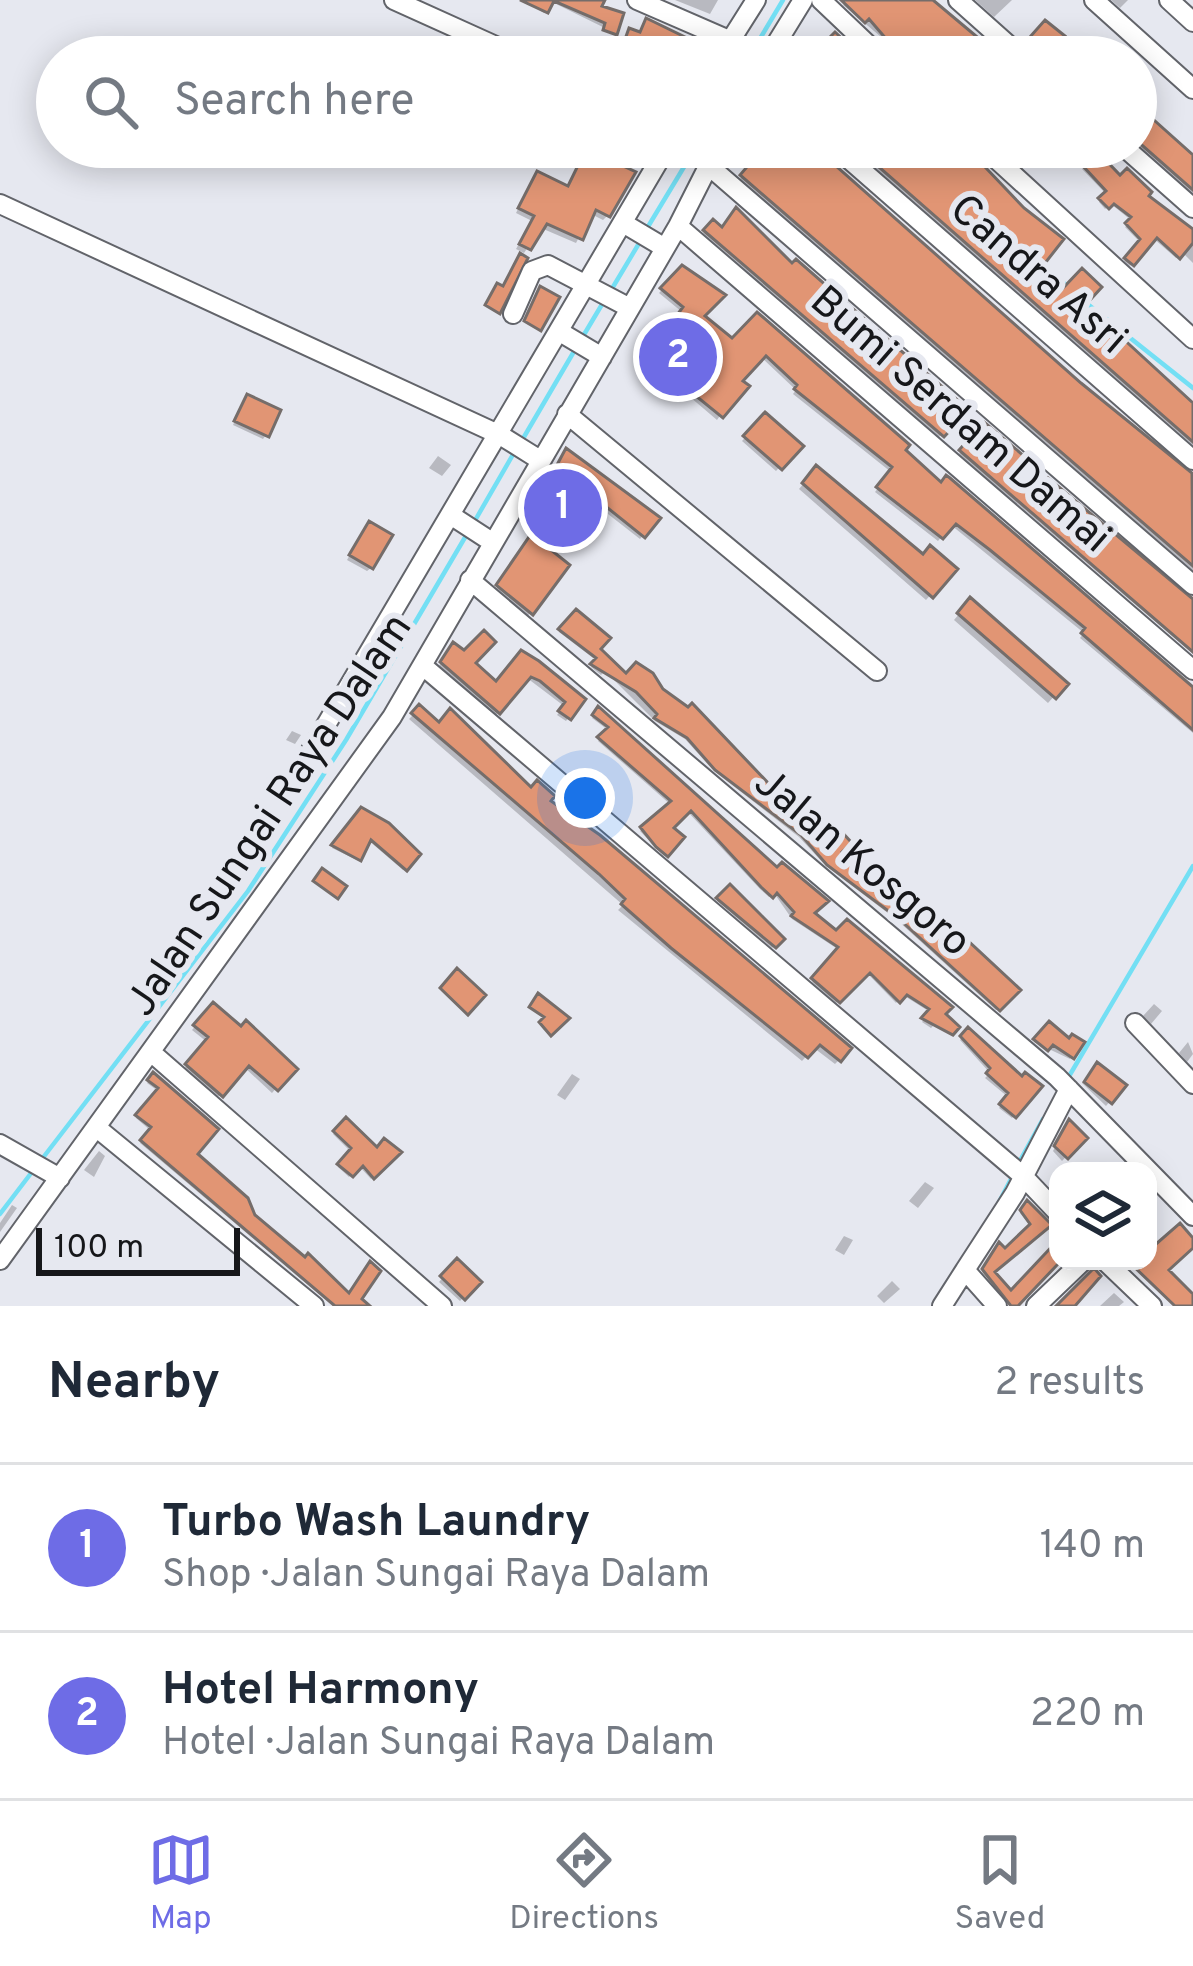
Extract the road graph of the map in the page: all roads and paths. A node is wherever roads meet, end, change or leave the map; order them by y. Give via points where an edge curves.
1 (394, 0) edge
2 (637, 0) edge
3 (756, 0) edge
4 (821, 0) edge
5 (958, 0) edge
6 (1094, 0) edge
7 (1169, 0) edge
8 (793, 4) edge
9 (1193, 22) edge
10 (474, 36) edge
11 (725, 36) edge
12 (751, 36) edge
13 (759, 36) edge
14 (858, 36) edge
15 (998, 36) edge
16 (1134, 36) edge
17 (1157, 57) edge
18 (1193, 89) edge
19 (656, 168) edge
20 (707, 168) edge
21 (733, 168) edge
22 (859, 168) edge
23 (1006, 168) edge
24 (1148, 168) edge
25 (0, 204) edge
26 (1193, 208) edge
27 (626, 225) junction
28 (678, 226) junction
29 (660, 245) junction
30 (591, 285) junction
31 (625, 305) junction
32 (514, 314) dead end
33 (562, 333) junction
34 (1193, 339) edge
35 (595, 353) junction
36 (567, 414) junction
37 (505, 438) junction
38 (535, 458) junction
39 (1193, 460) edge
40 (454, 517) junction
41 (488, 539) junction
42 (470, 580) junction
43 (1193, 585) edge
44 (423, 666) junction
45 (1193, 670) edge
46 (877, 671) dead end
47 (297, 774) dead end
48 (1135, 1023) dead end
49 (152, 1053) junction
50 (1193, 1084) edge
51 (1065, 1085) junction
52 (97, 1128) junction
53 (8, 1148) edge
54 (1017, 1173) junction
55 (54, 1174) junction
56 (1049, 1204) edge
57 (1193, 1216) edge
58 (0, 1260) edge
59 (965, 1270) junction
60 (1074, 1270) edge
61 (1114, 1270) edge
62 (1147, 1304) edge
63 (314, 1306) edge
64 (442, 1306) edge
65 (942, 1306) edge
66 (997, 1306) edge
67 (1036, 1306) edge

1 - 10 street
2 - 11 street
3 - 12 street
4 - 14 street
5 - 15 street
6 - 16 street
7 - 9 street
8 - 13 street
17 - 18 street
19 - 27 street
20 - 28 street, Jalan Sungai Raya Dalam
21 - 43 street
22 - 39 street, Candra Asri
23 - 34 street
24 - 26 street
25 - 37 street
27 - 29 street
27 - 30 street
28 - 29 street, Jalan Sungai Raya Dalam
28 - 45 street, Bumi Serdam Damai
29 - 31 street, Jalan Sungai Raya Dalam
30 - 31 street
30 - 32 street via 555,266 538,267
30 - 33 street
31 - 35 street, Jalan Sungai Raya Dalam
33 - 35 street
33 - 37 street
35 - 36 street, Jalan Sungai Raya Dalam
36 - 38 street, Jalan Sungai Raya Dalam
36 - 46 street
37 - 38 street
37 - 40 street
38 - 41 street, Jalan Sungai Raya Dalam
40 - 41 street
40 - 47 street
41 - 42 street, Jalan Sungai Raya Dalam
42 - 44 street, Jalan Sungai Raya Dalam
42 - 51 street, Jalan Kosgoro
44 - 49 street, Jalan Sungai Raya Dalam
44 - 54 street
48 - 50 street
49 - 52 street, Jalan Sungai Raya Dalam
49 - 64 street
51 - 54 street
51 - 57 street, Jalan Kosgoro
52 - 55 street, Jalan Sungai Raya Dalam
52 - 63 street
53 - 55 street
54 - 56 street
54 - 59 street
55 - 58 street, Jalan Sungai Raya Dalam
59 - 65 street
59 - 66 street
60 - 67 street
61 - 62 street

